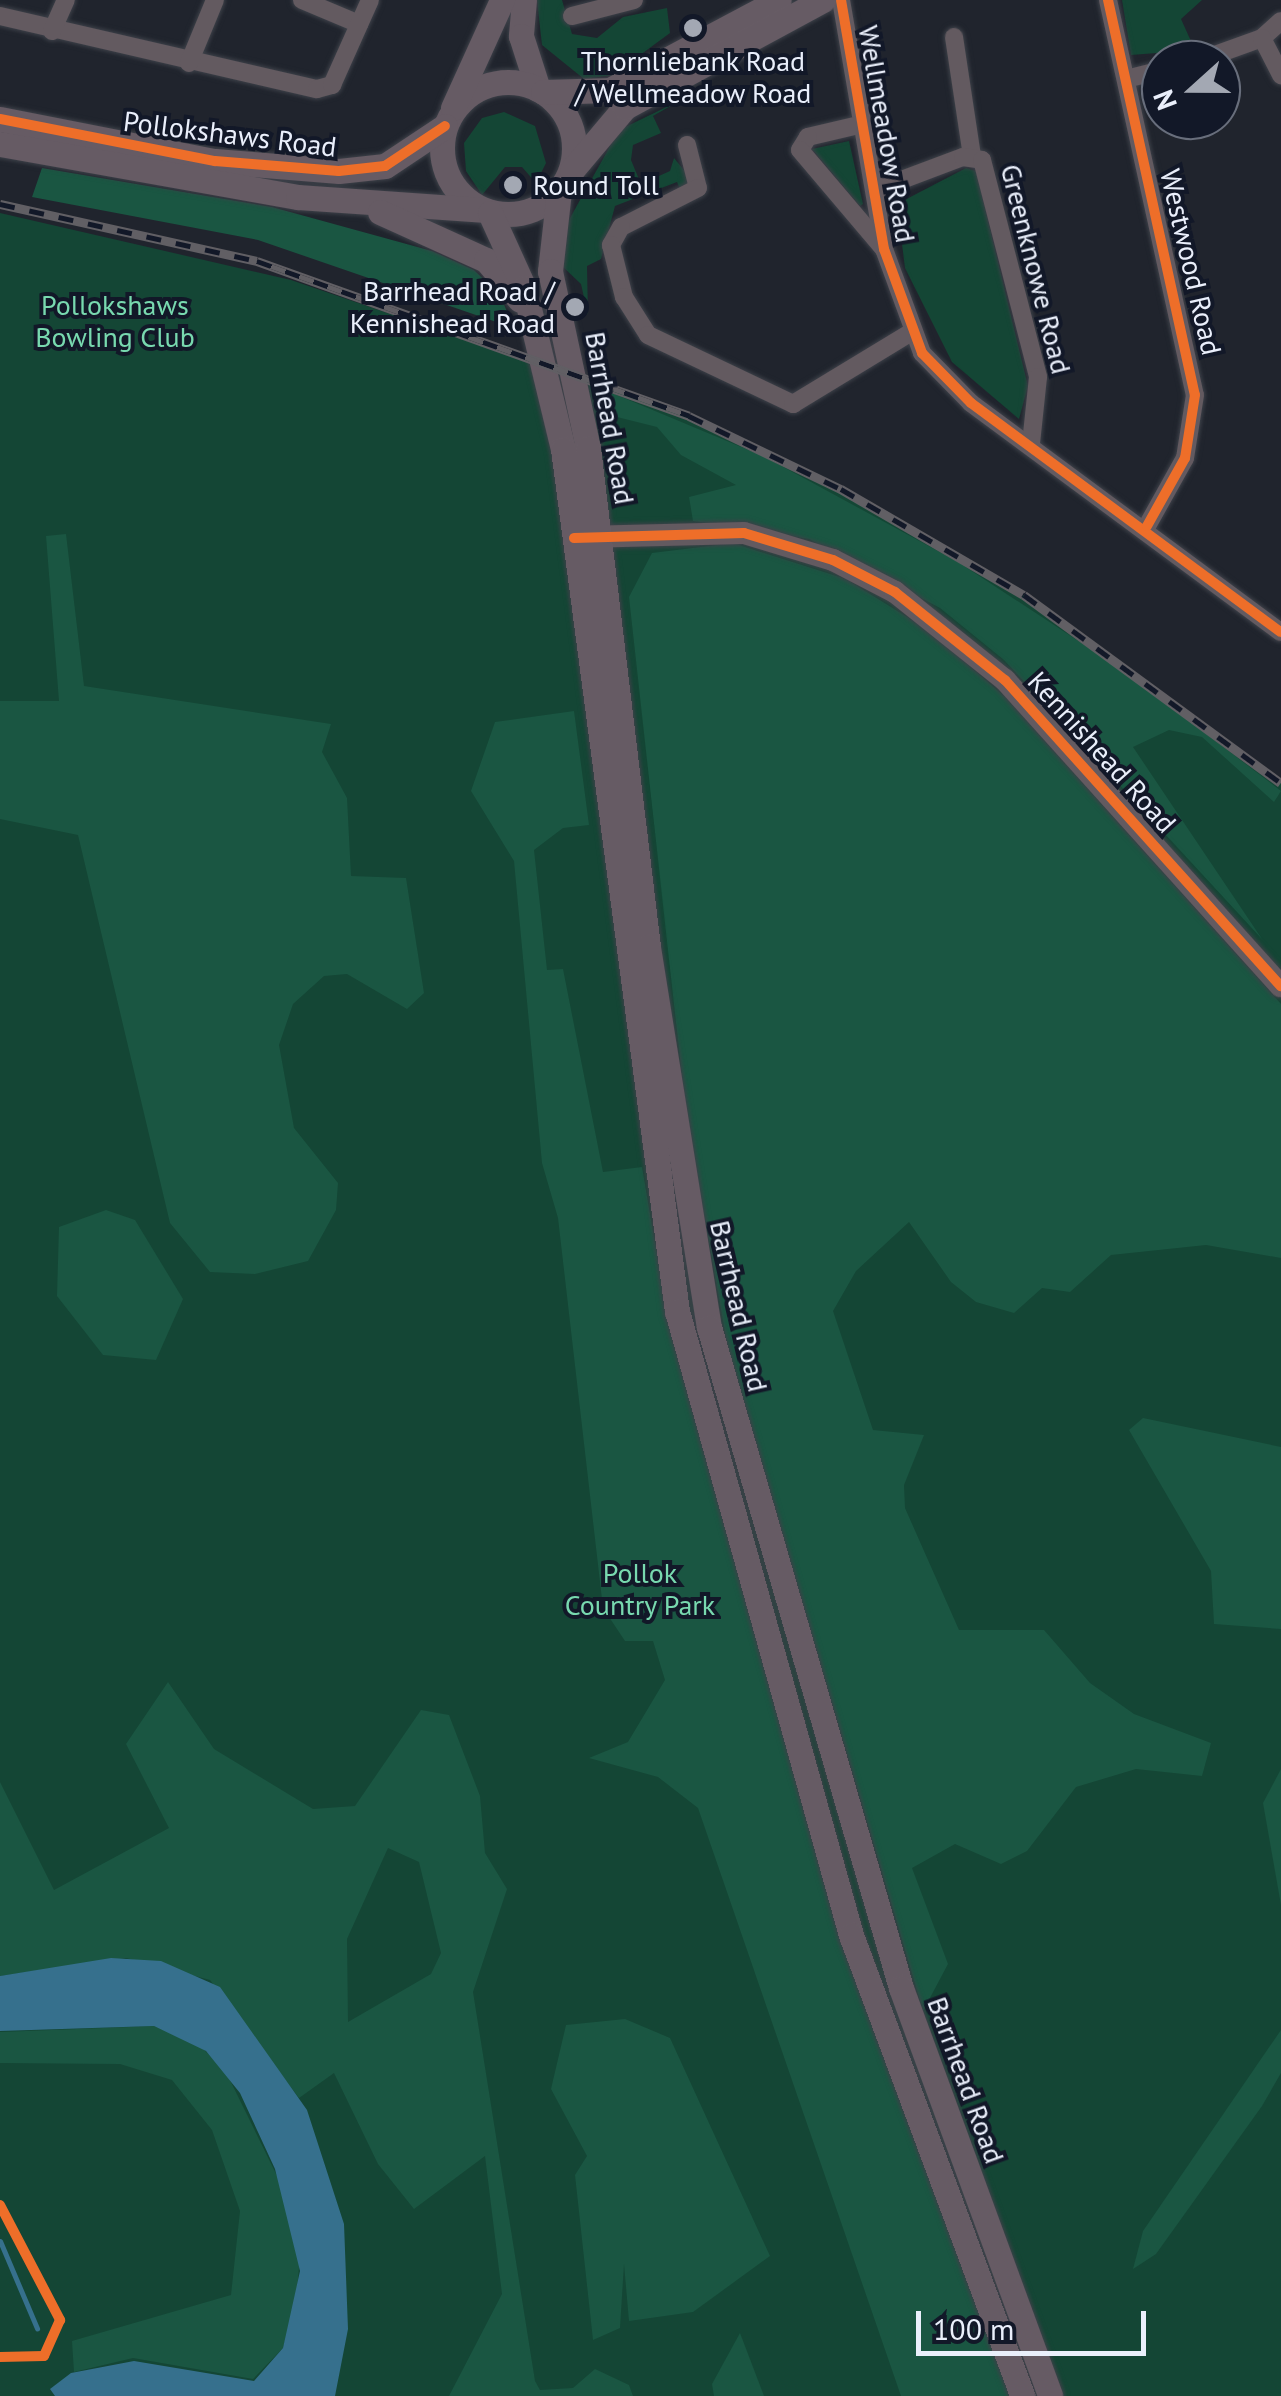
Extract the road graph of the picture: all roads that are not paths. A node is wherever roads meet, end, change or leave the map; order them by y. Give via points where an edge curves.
1 (66, 0) edge
2 (215, 0) edge
3 (302, 0) edge
4 (370, 0) edge
5 (502, 0) edge
6 (524, 0) edge
7 (634, 0) edge
8 (779, 0) edge
9 (823, 0) edge
10 (840, 0) edge
11 (1108, 0) edge
12 (0, 16) edge
13 (572, 16) dead end
14 (1281, 21) edge
15 (359, 24) junction
16 (52, 31) junction
17 (954, 38) dead end
18 (1262, 38) junction
19 (1241, 46) edge
20 (189, 64) junction
21 (1141, 75) edge
22 (1281, 75) edge
23 (1126, 79) junction
24 (541, 90) junction
25 (0, 119) edge
26 (448, 119) junction
27 (863, 124) junction
28 (0, 144) edge
29 (687, 146) dead end
30 (972, 156) junction
31 (562, 187) junction
32 (875, 190) junction
33 (372, 206) junction
34 (486, 211) junction
35 (884, 249) junction
36 (533, 321) junction
37 (910, 333) junction
38 (1031, 444) junction
39 (1146, 526) junction
40 (601, 536) junction
41 (574, 538) junction
42 (1281, 632) edge
43 (612, 747) junction
44 (1281, 986) edge
45 (752, 1477) junction
46 (724, 1484) junction
47 (1022, 2396) edge
48 (1050, 2396) edge

1 - 16 street
2 - 20 street
3 - 15 street
4 - 15 street
5 - 26 main road
6 - 24 main road via 521,36
7 - 13 street
8 - 24 main road via 610,90
9 - 31 main road via 625,107
10 - 27 street, Wellmeadow Road
11 - 23 street, Westwood Road
12 - 16 street
14 - 18 street
15 - 20 street via 332,85 317,89
16 - 20 street
17 - 30 street
18 - 19 street
18 - 22 street
21 - 23 street
23 - 39 street, Westwood Road via 1195,395 1185,458
24 - 26 main road via 486,85
24 - 31 main road via 572,133
25 - 26 main road, Pollokshaws Road via 214,161 339,171 385,166
26 - 34 main road via 446,172
27 - 32 street, Wellmeadow Road
27 - 35 street, Wellmeadow Road via 808,137 800,150
28 - 33 main road, Pollokshaws Road
29 - 37 street via 698,188 621,227 611,245 624,297 648,335 793,404
30 - 32 street, Greenknowe Road
30 - 38 street, Greenknowe Road via 986,167 1038,377
31 - 34 main road via 526,212
31 - 40 main road, Barrhead Road via 548,254
32 - 35 street, Wellmeadow Road
33 - 34 main road, Pollokshaws Road
33 - 36 main road via 486,260
34 - 36 main road, Barrhead Road
35 - 37 street, Wellmeadow Road
36 - 41 main road, Barrhead Road
37 - 38 street, Wellmeadow Road via 951,386
38 - 39 street, Wellmeadow Road
39 - 42 street, Wellmeadow Road
40 - 41 street, Kennishead Road
40 - 43 main road, Barrhead Road
40 - 44 street, Kennishead Road via 744,533 832,560 895,592 1005,680
41 - 43 main road, Barrhead Road
43 - 45 main road, Barrhead Road via 687,1217
43 - 46 main road, Barrhead Road via 666,1261
45 - 46 main road
45 - 48 main road, Barrhead Road via 901,1988
46 - 47 main road, Barrhead Road via 851,1936

